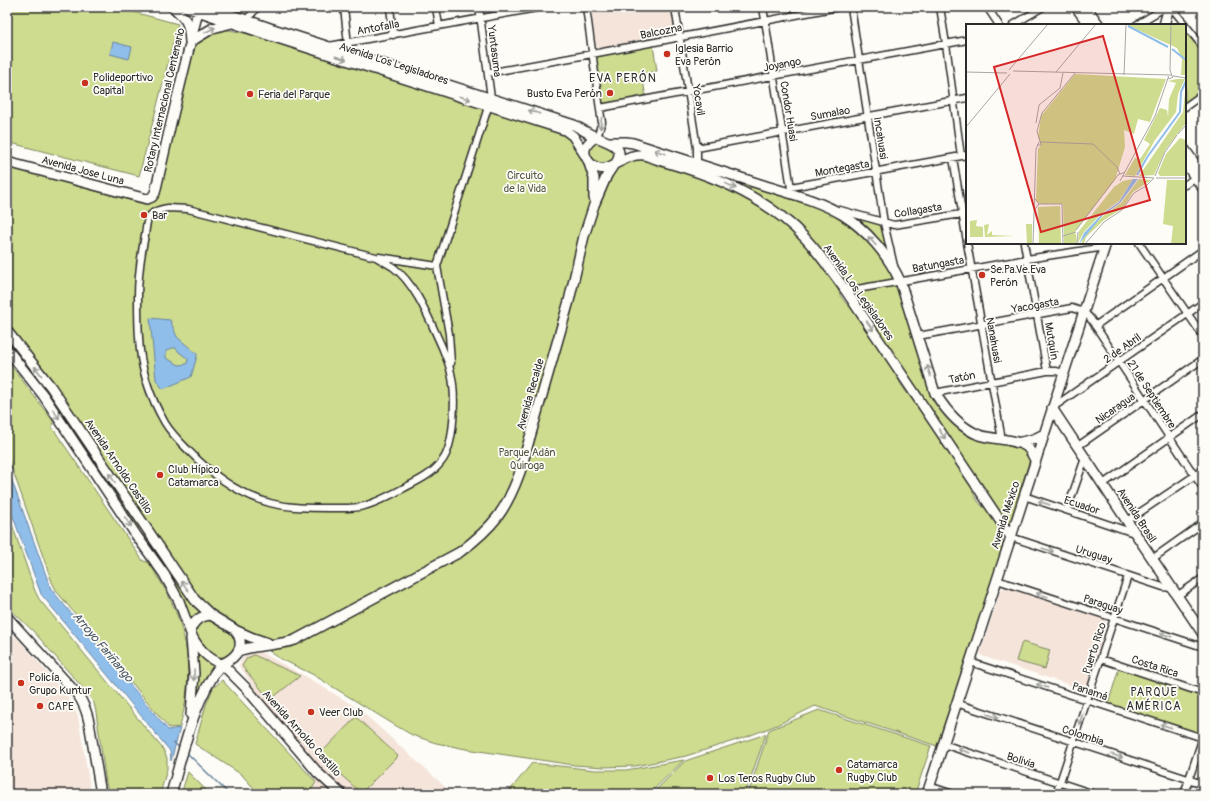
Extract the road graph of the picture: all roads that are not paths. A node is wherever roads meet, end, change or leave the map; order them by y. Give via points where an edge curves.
1 (173, 7) edge
2 (186, 7) edge
3 (208, 7) edge
4 (258, 7) edge
5 (344, 7) edge
6 (390, 7) edge
7 (436, 7) edge
8 (479, 7) edge
9 (542, 7) edge
10 (586, 7) edge
11 (675, 7) edge
12 (763, 7) edge
13 (838, 7) edge
14 (851, 7) edge
15 (940, 7) edge
16 (987, 7) edge
17 (1043, 7) edge
18 (1076, 7) edge
19 (1086, 7) edge
20 (1169, 7) edge
21 (198, 9) edge
22 (481, 19) junction
23 (766, 21) junction
24 (232, 23) junction
25 (245, 23) junction
26 (998, 24) edge
27 (1015, 24) edge
28 (1088, 24) edge
29 (1098, 24) edge
30 (1138, 24) edge
31 (1164, 24) edge
32 (1183, 24) edge
33 (439, 26) junction
34 (1186, 27) edge
35 (393, 35) junction
36 (680, 37) junction
37 (966, 40) edge
38 (190, 42) junction
39 (946, 44) junction
40 (328, 46) junction
41 (348, 47) junction
42 (1203, 47) edge
43 (312, 49) junction
44 (592, 54) junction
45 (859, 60) junction
46 (488, 73) junction
47 (774, 76) junction
48 (688, 92) junction
49 (1203, 94) edge
50 (966, 98) edge
51 (954, 101) junction
52 (490, 102) junction
53 (1186, 106) edge
54 (600, 108) junction
55 (868, 116) junction
56 (783, 132) junction
57 (597, 137) junction
58 (610, 142) junction
59 (697, 148) junction
60 (1186, 152) edge
61 (964, 156) edge
62 (953, 158) junction
63 (587, 159) junction
64 (7, 162) edge
65 (1186, 164) edge
66 (614, 165) junction
67 (696, 167) junction
68 (876, 172) junction
69 (1201, 174) edge
70 (1186, 184) edge
71 (1203, 188) edge
72 (792, 191) junction
73 (152, 197) joint
74 (594, 205) junction
75 (827, 206) junction
76 (965, 213) edge
77 (884, 223) junction
78 (966, 228) edge
79 (967, 244) edge
80 (1024, 244) edge
81 (1140, 244) edge
82 (1105, 245) edge
83 (1203, 250) edge
84 (376, 257) junction
85 (1027, 259) junction
86 (437, 266) junction
87 (971, 269) junction
88 (896, 272) junction
89 (1163, 278) junction
90 (900, 281) junction
91 (846, 291) junction
92 (1203, 303) edge
93 (1084, 312) junction
94 (1187, 314) junction
95 (1037, 315) junction
96 (981, 325) junction
97 (1095, 326) junction
98 (7, 331) edge
99 (918, 336) junction
100 (1203, 336) edge
101 (7, 349) edge
102 (1203, 359) edge
103 (1120, 362) junction
104 (1047, 371) junction
105 (1064, 373) junction
106 (452, 374) junction
107 (991, 382) junction
108 (935, 393) junction
109 (1144, 400) junction
110 (1052, 408) junction
111 (1203, 414) edge
112 (1044, 434) junction
113 (1169, 438) junction
114 (1002, 440) junction
115 (1017, 443) junction
116 (1078, 446) junction
117 (1085, 458) junction
118 (1036, 460) junction
119 (1203, 470) edge
120 (1194, 475) junction
121 (1102, 484) junction
122 (1203, 488) edge
123 (1024, 496) junction
124 (1067, 510) junction
125 (1127, 521) junction
126 (1203, 523) edge
127 (1134, 532) junction
128 (1011, 537) junction
129 (1152, 559) junction
130 (1128, 576) junction
131 (1203, 578) edge
132 (997, 580) junction
133 (1171, 588) junction
134 (1177, 596) junction
135 (211, 615) junction
136 (7, 617) edge
137 (1114, 618) junction
138 (234, 629) junction
139 (190, 633) junction
140 (1203, 634) edge
141 (271, 644) junction
142 (1203, 647) edge
143 (236, 654) junction
144 (1101, 659) junction
145 (970, 662) junction
146 (222, 664) junction
147 (246, 688) junction
148 (1203, 693) edge
149 (1087, 700) junction
150 (956, 704) junction
151 (190, 725) junction
152 (1203, 738) edge
153 (1073, 742) junction
154 (943, 744) junction
155 (1189, 780) junction
156 (1060, 783) junction
157 (1203, 784) edge
158 (928, 790) edge
159 (101, 794) edge
160 (171, 794) edge
161 (341, 794) edge
162 (953, 794) edge
163 (1056, 794) edge
164 (1094, 794) edge
165 (1184, 794) edge

1 - 38 main road via 189,27
2 - 21 main road, Avenida Los Legisladores
3 - 25 main road, Avenida Los Legisladores
4 - 25 street
5 - 41 street
6 - 35 street
7 - 33 street
8 - 22 street, Yuntasuma
9 - 22 street, Antofalla
10 - 44 street
11 - 36 street, Yocavil
12 - 23 street, Condor Huasi
13 - 23 street, Balcozna
14 - 45 street, Incahuasi
15 - 39 street
16 - 26 street
17 - 27 street
18 - 28 main road
19 - 29 main road
20 - 30 street
20 - 31 main road
20 - 32 street
21 - 24 main road, Avenida Los Legisladores
21 - 38 main road, Rotary Internacional Centenario
22 - 33 street, Antofalla
22 - 46 street, Yuntasuma
23 - 36 street, Balcozna
23 - 47 street, Condor Huasi
24 - 25 main road, Avenida Los Legisladores
38 -> 24 main road via 213,28
25 - 40 main road, Avenida Los Legisladores
25 - 43 main road, Avenida Los Legisladores
33 - 35 street, Antofalla
34 - 42 street
35 - 41 street, Antofalla
36 - 44 street, Balcozna
36 - 48 street, Yocavil
37 - 39 street, Joyango
38 - 73 main road, Rotary Internacional Centenario
39 - 45 street, Joyango
39 - 51 street
40 - 41 main road, Avenida Los Legisladores
40 - 43 street
41 - 52 main road, Avenida Los Legisladores
43 -> 52 main road, Avenida Los Legisladores
44 - 46 street, Balcozna
44 - 54 street
45 - 47 street, Joyango
45 - 55 street, Incahuasi
46 - 52 street, Yuntasuma
47 - 48 street, Joyango
47 - 56 street, Condor Huasi
48 - 54 street, Joyango
48 - 59 street, Yocavil
49 - 53 street
50 - 51 street, Sumalao
51 - 55 street, Sumalao
51 - 61 street
57 -> 52 main road, Avenida Los Legisladores via 574,126
52 - 63 main road, Avenida Los Legisladores via 565,130 573,136
52 - 86 street
54 -> 57 street via 602,122
55 - 56 street, Sumalao
55 - 68 street, Incahuasi
56 - 59 street, Sumalao
56 - 72 street, Condor Huasi
57 - 58 main road
57 - 63 main road via 586,146
58 - 66 main road via 618,150 619,156
67 -> 58 main road, Avenida Los Legisladores via 633,143
59 - 67 street, Yocavil
60 - 69 main road
61 - 62 street, Montegasta
62 - 68 street, Montegasta
62 - 76 street, Nanahuasi
63 - 66 main road via 593,166 601,168
63 - 74 main road, Avenida Recalde via 594,178
64 - 73 main road, Avenida Jose Luna via 147,199
65 - 69 main road
66 - 67 main road, Avenida Los Legisladores via 626,158 644,155
66 - 74 main road, Avenida Recalde
67 - 72 main road, Avenida Los Legisladores
67 -> 91 main road, Avenida Los Legisladores via 750,196 786,220 820,256
68 - 72 street, Montegasta
68 - 77 street, Incahuasi
69 - 70 street
69 - 71 main road
72 - 75 main road, Avenida Los Legisladores
74 - 141 main road, Avenida Recalde via 520,472 505,506 494,523 460,552 295,640
75 - 77 street, Collagasta
88 -> 75 main road, Avenida Los Legisladores via 864,232
76 - 77 street, Collagasta via 894,225
76 - 78 street, Nanahuasi
77 - 88 street, Incahuasi
79 - 87 street, Nanahuasi
80 - 85 street, Mutquín
81 - 89 street
82 - 85 street, Batungasta
82 - 93 main road, Avenida México
83 - 89 street
84 - 86 street
84 - 106 street via 393,267 415,293 434,327
84 - 106 street via 188,210 168,208 152,214 148,219 142,250 138,292 138,338 144,375 166,424 200,462 220,479 256,498 271,503 308,508 356,507 399,491 433,472 441,463 446,455 453,420
85 - 87 street, Batungasta
85 - 95 street, Mutquín
86 - 106 street
87 - 90 street, Batungasta
87 - 96 street, Nanahuasi
88 - 90 main road, Avenida Los Legisladores
89 - 94 street
89 - 97 street
90 - 91 street, Batungasta
90 - 99 main road, Avenida Los Legisladores
91 -> 128 main road, Avenida Los Legisladores
92 - 94 street, 2 de Abril
93 - 95 street, Yacogasta via 1072,308
93 - 97 street, 21 de Septiembre
93 - 105 main road, Avenida México
94 - 100 street
94 - 103 street, 2 de Abril
95 - 96 street, Yacogasta
95 - 104 street, Mutquín
96 - 99 street, Yacogasta
96 - 107 street, Nanahuasi
97 - 103 street, 21 de Septiembre
135 -> 98 main road, Avenida Arnoldo Castillo via 195,600 51,387
108 -> 99 main road, Avenida Los Legisladores
101 -> 139 main road, Avenida Arnoldo Castillo via 47,401 164,574 179,601
102 - 109 street, Nicaragua
103 - 109 street, 21 de Septiembre
103 - 110 street, 2 de Abril
104 - 105 street, Tatón via 1056,370
104 - 107 street, Tatón
105 - 110 main road, Avenida México
107 - 108 street, Tatón
107 - 114 street, Nanahuasi
108 - 114 main road, Avenida Los Legisladores via 960,424 980,435
109 - 113 street, 21 de Septiembre
109 - 116 street, Nicaragua
110 - 112 main road, Avenida México
110 - 116 main road, Avenida Brasil
111 - 113 street
112 - 115 main road, Avenida Los Legisladores
112 - 118 main road, Avenida México
113 - 120 street, 21 de Septiembre
113 - 121 street
114 - 115 main road, Avenida Los Legisladores
115 - 118 main road, Avenida Los Legisladores via 1026,447
116 - 117 main road, Avenida Brasil
117 - 121 main road, Avenida Brasil
117 - 124 street
118 - 123 main road, Avenida México
119 - 120 street
120 - 122 street, 21 de Septiembre
120 - 125 street
121 - 125 main road, Avenida Brasil
124 -> 123 street, Ecuador
123 - 128 main road, Avenida México
124 - 127 street, Ecuador
125 - 127 main road, Avenida Brasil
126 - 129 street
127 - 129 main road, Avenida Brasil
128 -> 130 street, Uruguay
128 - 132 main road, Avenida México
129 - 133 main road, Avenida Brasil
130 - 133 street, Uruguay
130 - 137 street, Puerto Rico
131 - 134 street
137 -> 132 street, Paraguay
132 - 145 main road, Avenida México
133 - 134 main road, Avenida Brasil
134 - 140 main road, Avenida Brasil
135 - 138 main road
135 - 139 main road via 199,617 192,625
136 - 159 main road via 84,705 88,713
142 -> 137 street, Paraguay
137 - 144 street, Puerto Rico
138 - 141 main road, Avenida Recalde
138 - 143 main road via 240,641
139 - 146 main road via 208,656
139 -> 151 main road via 194,673
141 - 143 main road, Avenida Recalde via 248,647
143 - 146 main road
143 - 147 main road, Avenida Arnoldo Castillo via 234,667
144 - 148 street, Costa Rica
144 - 149 street, Puerto Rico
149 -> 145 street, Panamá
145 - 150 main road, Avenida México
146 - 147 main road, Avenida Arnoldo Castillo
146 - 151 main road via 208,684
147 - 161 main road, Avenida Arnoldo Castillo via 318,773
152 -> 149 street, Panamá
149 -> 153 street, Puerto Rico
150 -> 153 street, Colombia
150 - 154 main road, Avenida México
151 - 160 main road
152 - 155 street
153 -> 155 street, Colombia
153 - 156 street, Puerto Rico
156 -> 154 street, Bolivia
154 - 158 main road, Avenida México
155 - 157 street, Colombia
155 - 165 street
156 - 163 street, Puerto Rico
156 - 164 street, Bolivia
158 - 162 street

